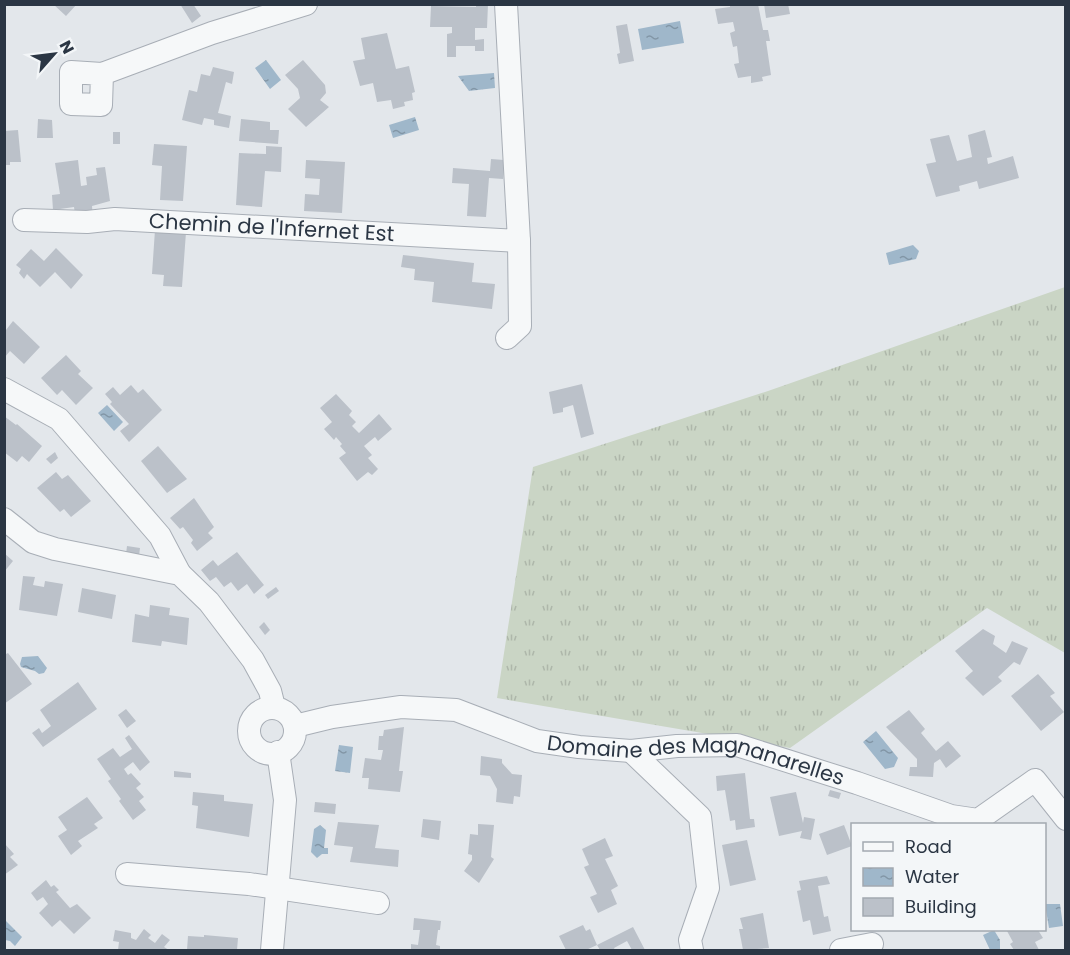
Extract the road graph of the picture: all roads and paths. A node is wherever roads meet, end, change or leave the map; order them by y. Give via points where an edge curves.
1 (306, 4) edge
2 (506, 4) edge
3 (102, 74) dead end
4 (24, 220) dead end
5 (519, 241) junction
6 (507, 338) dead end
7 (4, 389) edge
8 (4, 519) edge
9 (180, 574) junction
10 (274, 707) junction
11 (295, 726) junction
12 (631, 751) junction
13 (278, 752) junction
14 (1065, 819) edge
15 (127, 874) dead end
16 (277, 888) junction
17 (378, 903) dead end
18 (872, 944) dead end
19 (272, 951) edge
20 (692, 951) edge
21 (841, 951) edge

1 - 3 street via 212,33
2 - 5 street
4 - 5 street, Chemin de l'Infernet Est via 115,219
5 - 6 street via 520,326
7 - 9 street via 59,419 160,536
8 - 9 street via 33,542 55,549
9 - 10 street via 209,602 253,660
10 - 11 street via 290,715
10 - 13 street via 254,717 250,731 253,743 261,751
11 - 12 street, Domaine des Magnanarelles via 401,707 456,710 537,741
11 - 13 street via 291,744
12 - 14 street, Domaine des Magnanarelles via 737,746 951,816 978,820 1035,780
12 - 20 street via 700,817 708,888 690,940
13 - 16 street via 285,800
15 - 16 street
16 - 17 street
16 - 19 street
18 - 21 street

